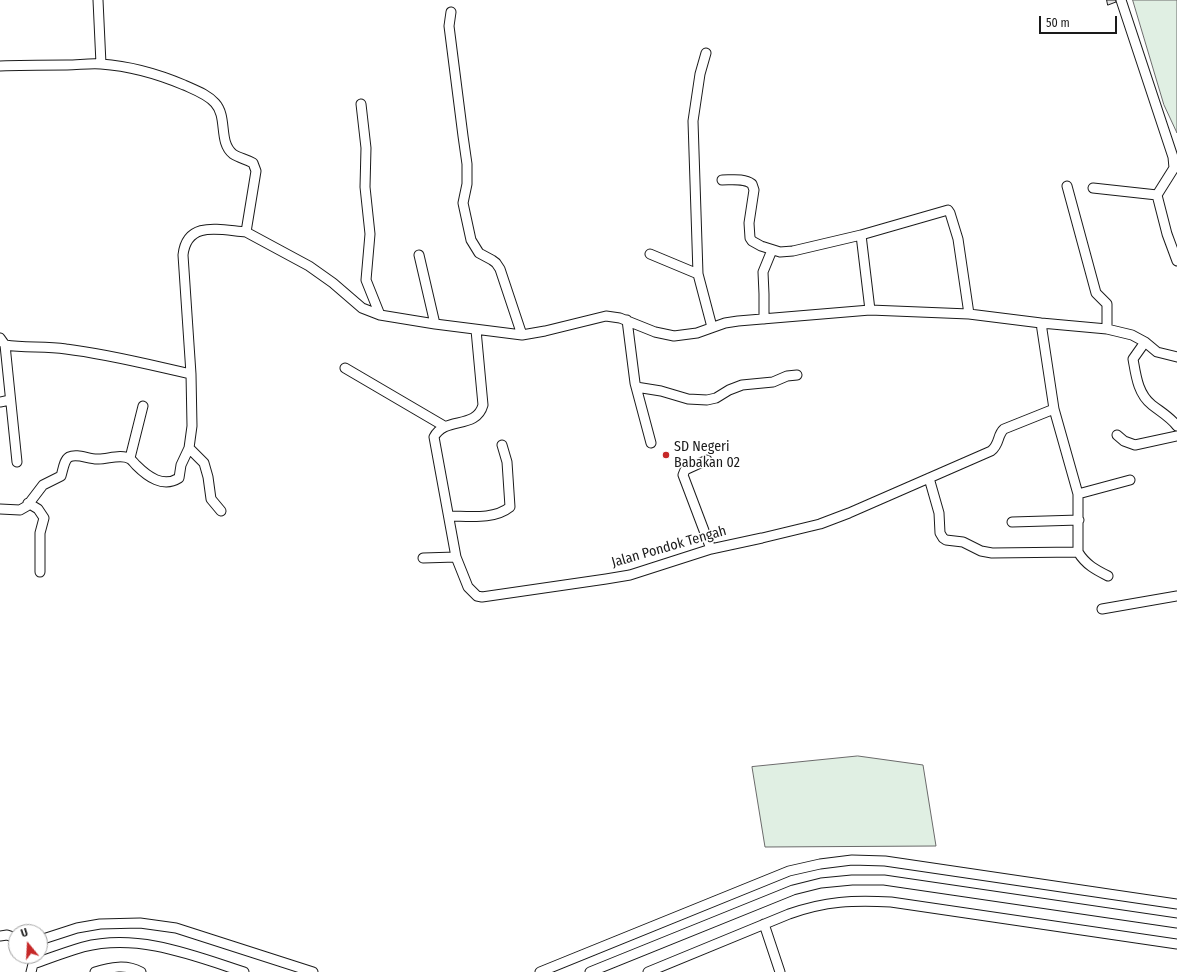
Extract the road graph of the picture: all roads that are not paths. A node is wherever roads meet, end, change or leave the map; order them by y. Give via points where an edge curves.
1 (98, 0) edge
2 (1121, 0) edge
3 (451, 12) dead end
4 (706, 53) dead end
5 (101, 64) junction
6 (0, 66) edge
7 (361, 104) dead end
8 (1175, 163) edge
9 (722, 180) dead end
10 (1067, 186) dead end
11 (1092, 188) dead end
12 (1156, 195) junction
13 (246, 232) junction
14 (861, 235) junction
15 (772, 250) junction
16 (650, 254) dead end
17 (419, 256) dead end
18 (1177, 261) edge
19 (698, 274) junction
20 (870, 310) junction
21 (969, 314) junction
22 (380, 315) junction
23 (764, 319) junction
24 (626, 320) junction
25 (1041, 323) junction
26 (435, 324) junction
27 (712, 327) junction
28 (1107, 329) junction
29 (476, 330) junction
30 (522, 335) junction
31 (2, 341) edge
32 (1145, 342) junction
33 (1177, 357) edge
34 (345, 368) dead end
35 (191, 374) junction
36 (797, 375) dead end
37 (636, 387) junction
38 (10, 400) junction
39 (0, 402) edge
40 (143, 406) dead end
41 (1054, 409) junction
42 (444, 426) junction
43 (1177, 426) edge
44 (1117, 435) dead end
45 (1177, 436) edge
46 (650, 443) dead end
47 (502, 445) dead end
48 (189, 448) junction
49 (130, 458) junction
50 (708, 460) dead end
51 (17, 462) dead end
52 (928, 478) junction
53 (1130, 480) dead end
54 (1078, 494) junction
55 (28, 503) junction
56 (0, 509) edge
57 (221, 511) dead end
58 (449, 516) junction
59 (1079, 520) junction
60 (1012, 522) dead end
61 (711, 549) junction
62 (1078, 552) junction
63 (456, 557) junction
64 (423, 558) dead end
65 (40, 572) dead end
66 (1108, 576) dead end
67 (1177, 596) edge
68 (1102, 609) dead end
69 (1177, 904) edge
70 (1177, 923) edge
71 (764, 924) junction
72 (48, 938) edge
73 (1177, 944) edge
74 (48, 959) edge
75 (652, 971) edge
76 (95, 972) edge
77 (141, 972) edge
78 (244, 972) edge
79 (313, 972) edge
80 (540, 972) edge
81 (590, 972) edge
82 (780, 972) edge

1 - 5 street
2 - 8 street
3 - 30 street via 449,26 467,164 464,203 471,240 479,254 492,260 500,269
4 - 19 street via 693,121
5 - 6 street
5 - 13 street via 145,72 174,81 200,92 216,104 223,119 228,148 238,157 253,163 256,171
7 - 22 street via 370,234 366,280
8 - 12 street
9 - 15 street via 748,181 752,184 754,190 749,223 750,238 752,242
10 - 28 street via 1096,293 1107,304
11 - 12 street
12 - 18 street via 1166,234
13 - 22 street via 309,266 362,308
13 - 35 street via 204,230 191,235 187,240 184,255
14 - 15 street via 793,251
14 - 20 street
14 - 21 street via 948,210 958,239
15 - 23 street via 762,272
16 - 19 street
17 - 26 street
19 - 27 street
20 - 21 street
20 - 23 street
21 - 25 street
22 - 26 street
23 - 27 street
24 - 27 street via 674,336
24 - 30 street via 614,316 597,317
24 - 37 street
25 - 28 street
25 - 41 street
26 - 29 street
28 - 32 street via 1132,335
29 - 30 street
29 - 42 street via 483,405 481,412 474,418
31 - 35 street via 20,347 64,348 90,352
31 - 38 street
32 - 33 street via 1157,352
32 - 43 street via 1134,360 1141,392
34 - 42 street
35 - 48 street via 192,426
36 - 37 street via 773,382 742,385 707,400 688,399
37 - 46 street
38 - 39 street
38 - 51 street
40 - 49 street
41 - 52 street, Jalan Pondok Tengah via 1004,429 998,444 991,451
41 - 54 street
42 - 58 street, Jalan Pondok Tengah via 434,437
44 - 45 street via 1135,445
47 - 58 street via 507,462 510,507 488,516
48 - 49 street via 179,478 174,481 155,480
48 - 57 street via 204,463 211,499
49 - 55 street via 123,456 98,460 70,457 65,461 61,476 43,485
50 - 61 street via 685,470 683,475
52 - 61 street, Jalan Pondok Tengah via 820,524
52 - 62 street via 939,513 940,533 946,540 963,542 981,551 992,553
53 - 54 street
54 - 59 street
55 - 56 street via 20,510
55 - 65 street via 38,509 44,518 40,533
58 - 63 street, Jalan Pondok Tengah
59 - 60 street
59 - 62 street
61 - 63 street, Jalan Pondok Tengah via 630,575 482,597 477,596 468,587
62 - 66 street via 1092,568
63 - 64 street
67 - 68 street
69 - 80 street via 885,861 852,860 789,871
70 - 81 street via 884,880 852,880 821,883 793,890
71 - 73 street via 808,907 846,901 891,902
71 - 75 street
71 - 82 street
72 - 79 street via 85,926 140,923 176,928
74 - 78 street via 83,947 141,943 179,950
76 - 77 street via 119,967 134,968

